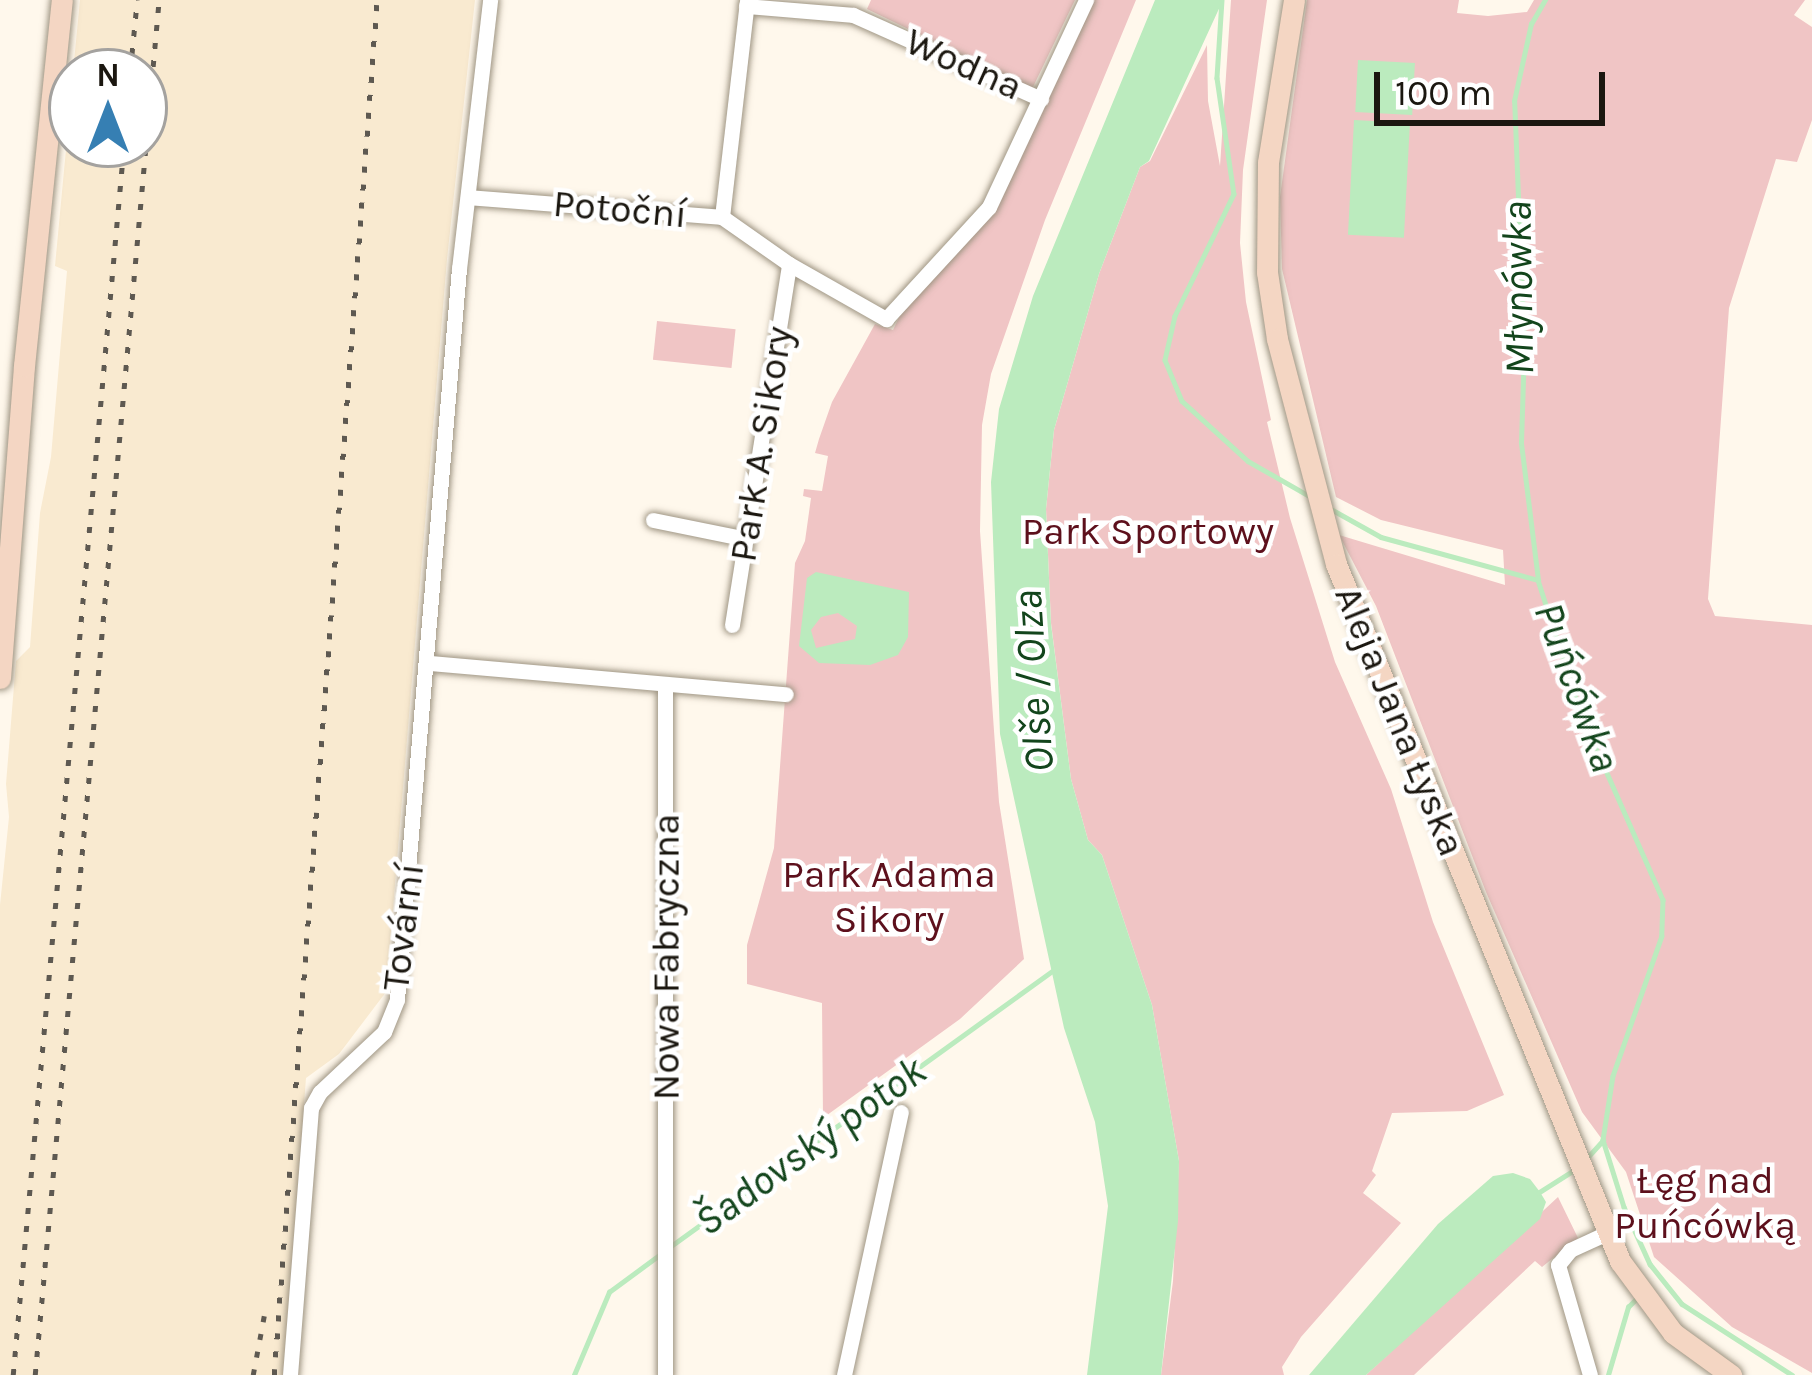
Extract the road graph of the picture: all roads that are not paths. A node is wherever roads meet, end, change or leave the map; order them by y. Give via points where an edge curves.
1 (62, 0) edge
2 (490, 0) edge
3 (1086, 0) edge
4 (1294, 0) edge
5 (746, 3) edge
6 (1041, 98) junction
7 (468, 196) junction
8 (722, 217) junction
9 (789, 264) junction
10 (653, 520) dead end
11 (746, 539) junction
12 (732, 625) dead end
13 (429, 663) junction
14 (0, 678) edge
15 (665, 685) junction
16 (786, 694) dead end
17 (901, 1112) dead end
18 (1607, 1233) junction
19 (290, 1375) edge
20 (665, 1375) edge
21 (844, 1375) edge
22 (1590, 1375) edge
23 (1731, 1375) edge

1 - 14 street
2 - 7 street, Tovární
3 - 6 street
4 - 18 street, Aleja Jana Łyska via 1265,231 1272,316 1306,462 1336,564
5 - 6 street, Wodna via 853,15
5 - 8 street
6 - 9 street, Potoční via 989,207 886,319
7 - 8 street, Potoční
7 - 13 street, Tovární
8 - 9 street, Potoční
9 - 11 street, Park A. Sikory
10 - 11 street
11 - 12 street, Park A. Sikory
13 - 15 street
13 - 19 street, Tovární via 397,999 384,1032 311,1108
15 - 16 street
15 - 20 street, Nowa Fabryczna
17 - 21 street
18 - 22 street via 1558,1265
18 - 23 street, Aleja Jana Łyska via 1630,1279 1673,1333

